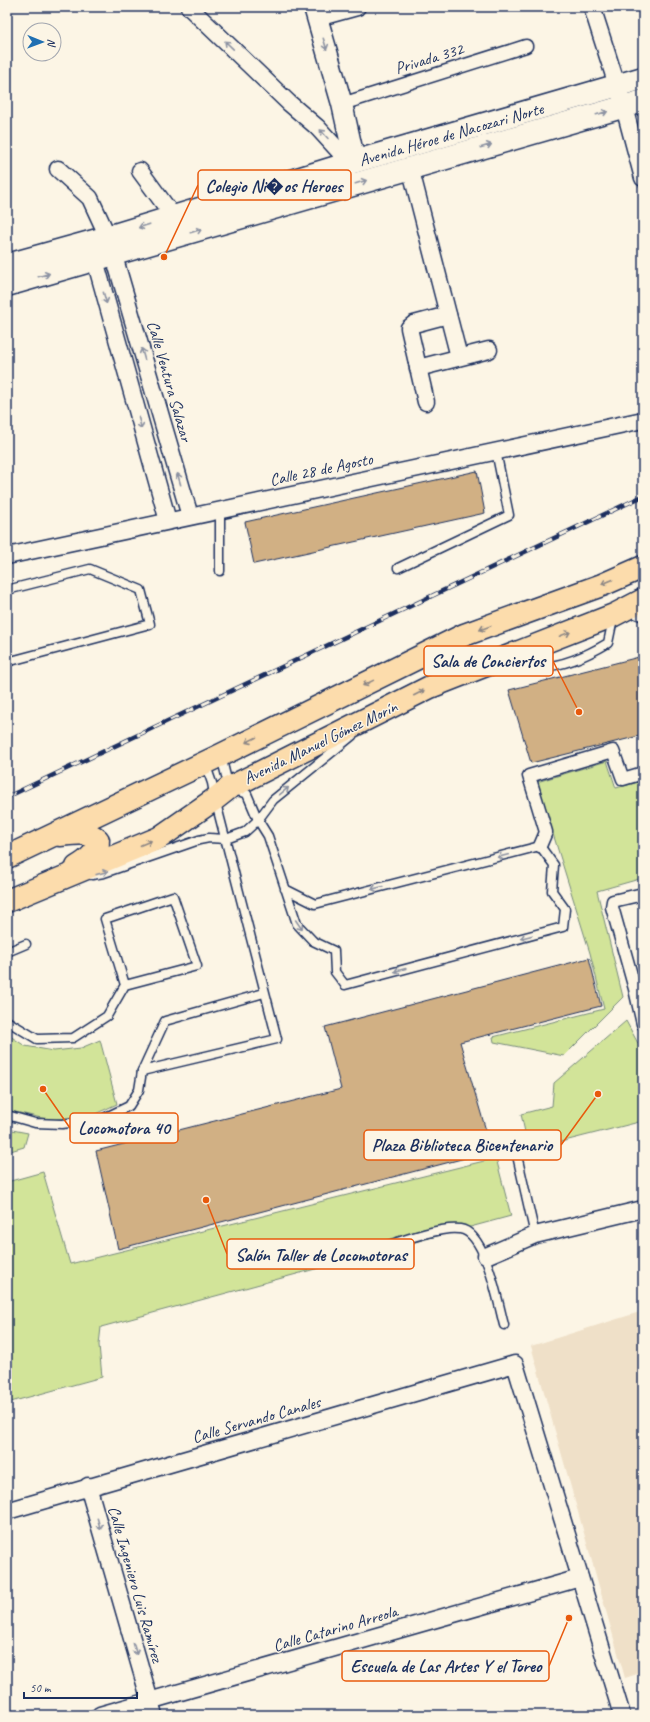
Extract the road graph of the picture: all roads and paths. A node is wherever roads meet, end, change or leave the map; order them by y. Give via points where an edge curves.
1 (190, 7) edge
2 (357, 7) edge
3 (592, 7) edge
4 (315, 12) edge
5 (526, 46) dead end
6 (643, 78) edge
7 (616, 86) junction
8 (342, 104) junction
9 (633, 104) edge
10 (353, 162) junction
11 (58, 168) dead end
12 (410, 168) junction
13 (140, 171) dead end
14 (643, 178) edge
15 (172, 216) junction
16 (106, 251) junction
17 (7, 265) edge
18 (7, 285) edge
19 (448, 315) junction
20 (489, 350) dead end
21 (459, 357) junction
22 (418, 368) junction
23 (426, 402) dead end
24 (643, 420) edge
25 (496, 451) junction
26 (220, 511) junction
27 (190, 516) junction
28 (168, 521) junction
29 (7, 556) edge
30 (643, 567) edge
31 (398, 568) dead end
32 (220, 571) dead end
33 (7, 590) edge
34 (635, 607) edge
35 (7, 662) edge
36 (377, 715) junction
37 (213, 759) junction
38 (643, 773) edge
39 (222, 794) junction
40 (258, 820) junction
41 (48, 837) junction
42 (226, 838) junction
43 (540, 846) junction
44 (7, 857) edge
45 (50, 883) junction
46 (285, 888) junction
47 (643, 894) edge
48 (7, 901) edge
49 (26, 944) dead end
50 (7, 952) edge
51 (125, 985) junction
52 (264, 993) junction
53 (7, 1021) edge
54 (643, 1024) edge
55 (142, 1071) junction
56 (7, 1115) edge
57 (516, 1151) dead end
58 (643, 1210) edge
59 (535, 1235) junction
60 (371, 1251) dead end
61 (486, 1256) junction
62 (504, 1325) dead end
63 (88, 1486) junction
64 (7, 1511) edge
65 (580, 1578) junction
66 (152, 1707) edge
67 (100, 1715) edge
68 (622, 1715) edge

10 -> 1 street
2 - 4 street
3 - 7 street
4 -> 8 street
5 - 8 street, Privada 332
6 - 7 main road, Avenida Héroe de Nacozari Norte
7 - 9 street
7 - 10 main road, Avenida Héroe de Nacozari Norte
8 - 10 street
12 -> 9 main road, Avenida Héroe de Nacozari Norte
9 - 14 street
10 - 15 main road, Avenida Héroe de Nacozari Norte
11 - 16 street via 90,198
16 -> 12 main road, Avenida Héroe de Nacozari Norte
12 - 19 street
13 - 15 street
15 -> 16 main road, Avenida Héroe de Nacozari Norte
16 - 17 main road, Avenida Héroe de Nacozari Norte
18 -> 16 main road, Avenida Héroe de Nacozari Norte
27 -> 16 street, Calle Ventura Salazar
16 -> 28 street
19 - 21 street
19 - 22 street via 414,324 410,328
20 - 21 street
21 - 22 street
22 - 23 street
24 - 25 street, Calle 28 de Agosto
25 - 26 street, Calle 28 de Agosto
25 - 31 lane via 509,515
26 - 27 street, Calle 28 de Agosto
26 - 32 lane
27 - 28 street, Calle 28 de Agosto
28 - 29 street, Calle 28 de Agosto
30 -> 37 main road, Avenida Manuel Gómez Morín via 602,585 464,635
33 - 35 lane via 90,569 140,590 150,624
36 -> 34 main road, Avenida Manuel Gómez Morín via 430,688
36 - 39 main road, Avenida Manuel Gómez Morín
40 -> 36 lane via 273,800
37 - 39 lane
37 - 39 lane via 212,783
37 - 41 main road, Avenida Manuel Gómez Morín
38 - 43 street via 622,779 613,751 529,776 546,832
39 - 40 lane via 247,794
39 - 42 lane
45 -> 39 main road, Avenida Manuel Gómez Morín via 159,838
40 - 42 lane via 245,832
40 - 46 lane via 268,836
41 - 44 main road, Avenida Manuel Gómez Morín
41 - 45 main road via 90,834 98,840 99,846 82,864
45 -> 42 lane via 104,873 199,840
42 - 52 lane
43 -> 46 lane via 315,904
43 - 46 lane via 554,865 552,891 565,909 563,927 344,984 335,972 334,951 313,941 297,924
45 - 48 main road, Avenida Manuel Gómez Morín
47 - 54 street via 613,901 612,907
49 - 50 lane
51 - 51 lane via 197,966 173,896 105,918
51 - 53 lane via 107,1016 73,1038 37,1039
52 - 55 lane via 165,1021
52 - 55 lane via 277,1039
55 - 56 lane via 139,1090 129,1106 102,1119 62,1124 35,1122
57 - 59 lane
58 - 59 street
59 - 61 street
60 - 61 lane via 444,1229 462,1229 474,1236
61 - 62 lane
63 - 64 street, Calle Servando Canales
63 - 65 street, Calle Servando Canales via 515,1364
63 -> 66 street, Calle Ingeniero Luis Ramírez
65 - 66 street, Calle Catarino Arreola
65 - 68 street
66 - 67 street, Calle Catarino Arreola

